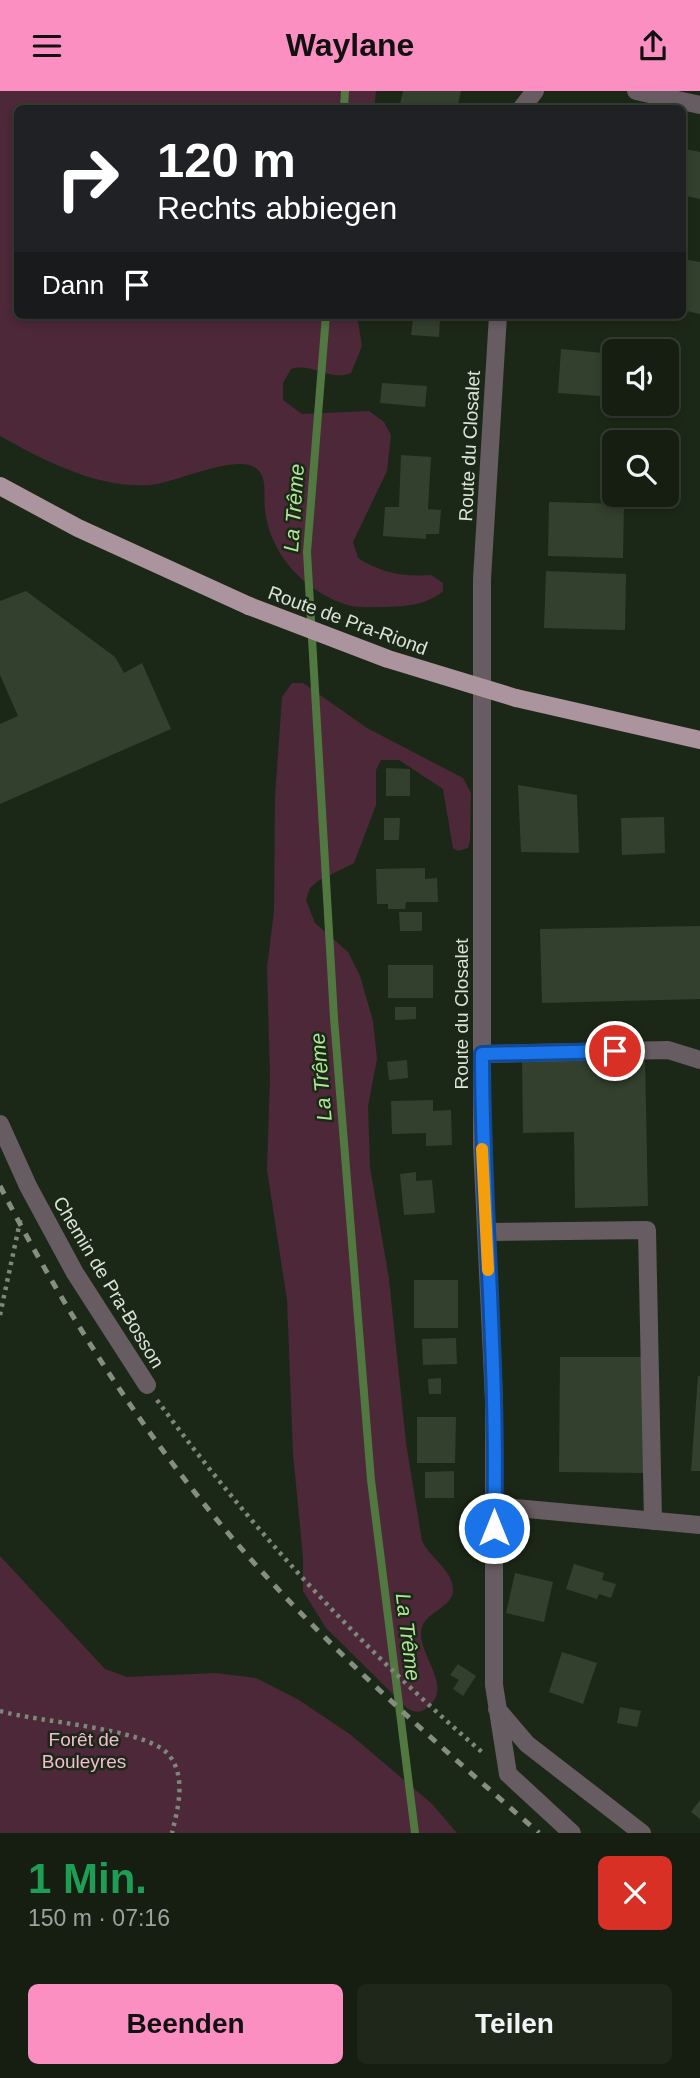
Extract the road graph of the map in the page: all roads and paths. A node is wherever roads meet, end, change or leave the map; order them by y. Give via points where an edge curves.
1 (535, 91) edge
2 (636, 91) edge
3 (700, 104) edge
4 (524, 105) edge
5 (498, 319) edge
6 (0, 486) edge
7 (700, 740) edge
8 (482, 1054) junction
9 (700, 1060) edge
10 (0, 1123) edge
11 (29, 1186) junction
12 (486, 1232) junction
13 (0, 1315) edge
14 (147, 1385) joint
15 (494, 1506) junction
16 (653, 1521) junction
17 (700, 1525) edge
18 (497, 1709) junction
19 (0, 1711) edge
20 (462, 1735) dead end
21 (172, 1833) edge
22 (572, 1833) edge
23 (642, 1833) edge

1 - 4 street
2 - 3 street
5 - 8 street, Route du Closalet via 482,579
6 - 7 main road, Route de Pra-Riond, bridge via 99,538 249,606 387,659 516,698
8 - 9 street via 668,1050
8 - 12 street, Route du Closalet
10 - 11 street, Chemin de Pra-Bosson
11 - 13 path
11 - 14 street, Chemin de Pra-Bosson via 75,1273
12 - 15 street, Route du Closalet
12 - 16 street via 647,1230
14 - 20 path via 208,1470 295,1570
15 - 16 street
15 - 18 street, Route du Closalet
16 - 17 street
18 - 22 street, Route du Closalet via 508,1774
18 - 23 street via 527,1744
19 - 21 path via 128,1735 168,1753 180,1789

